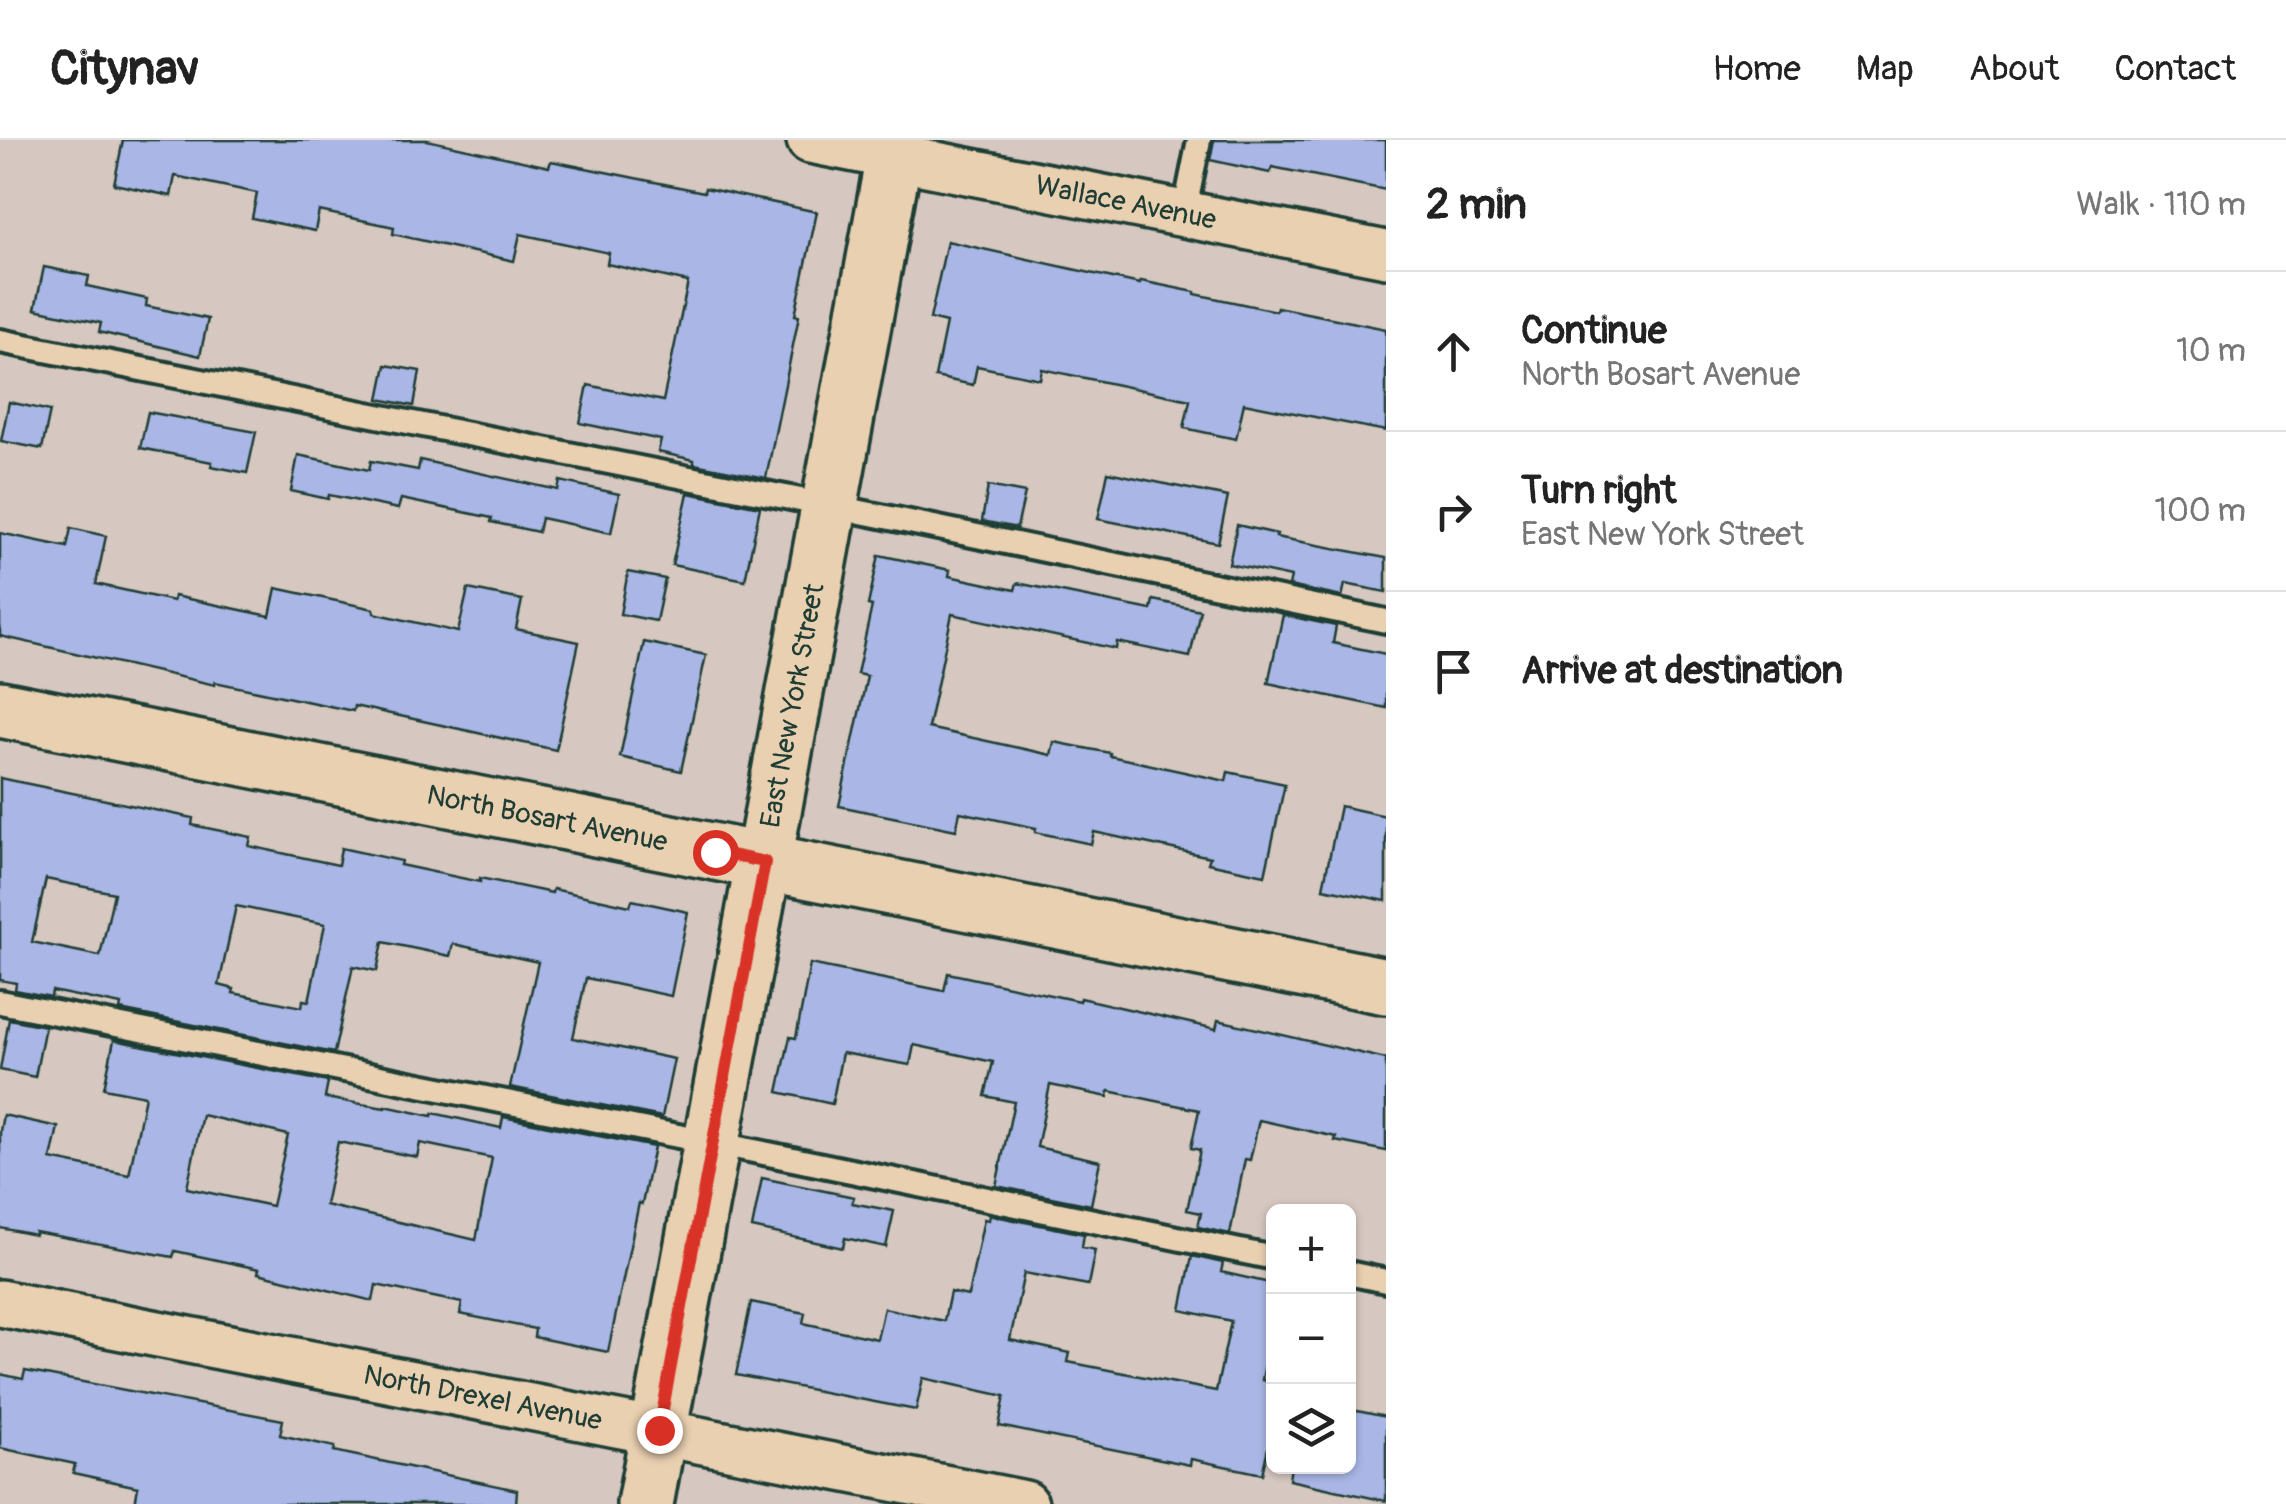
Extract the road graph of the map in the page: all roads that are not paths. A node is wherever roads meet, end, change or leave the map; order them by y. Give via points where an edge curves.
1 (810, 140) edge
2 (1199, 140) edge
3 (895, 148) edge
4 (1184, 214) junction
5 (1386, 254) edge
6 (0, 341) edge
7 (830, 506) junction
8 (1386, 620) edge
9 (0, 709) edge
10 (765, 862) junction
11 (1386, 986) edge
12 (0, 1002) edge
13 (713, 1143) junction
14 (1266, 1256) edge
15 (1356, 1275) edge
16 (1386, 1281) edge
17 (0, 1302) edge
18 (659, 1430) junction
19 (645, 1504) edge
20 (1025, 1504) edge

1 - 3 street, Wallace Avenue
2 - 4 lane
3 - 4 street, Wallace Avenue
3 - 7 street, East New York Street
4 - 5 street, Wallace Avenue
6 - 7 lane
7 - 8 lane
7 - 10 street, East New York Street
9 - 10 street, North Bosart Avenue
10 - 11 street, North Bosart Avenue
10 - 13 street, East New York Street
12 - 13 lane
13 - 14 lane
13 - 18 street, East New York Street
15 - 16 lane
17 - 18 street, North Drexel Avenue
18 - 19 street, East New York Street
18 - 20 street, North Drexel Avenue

